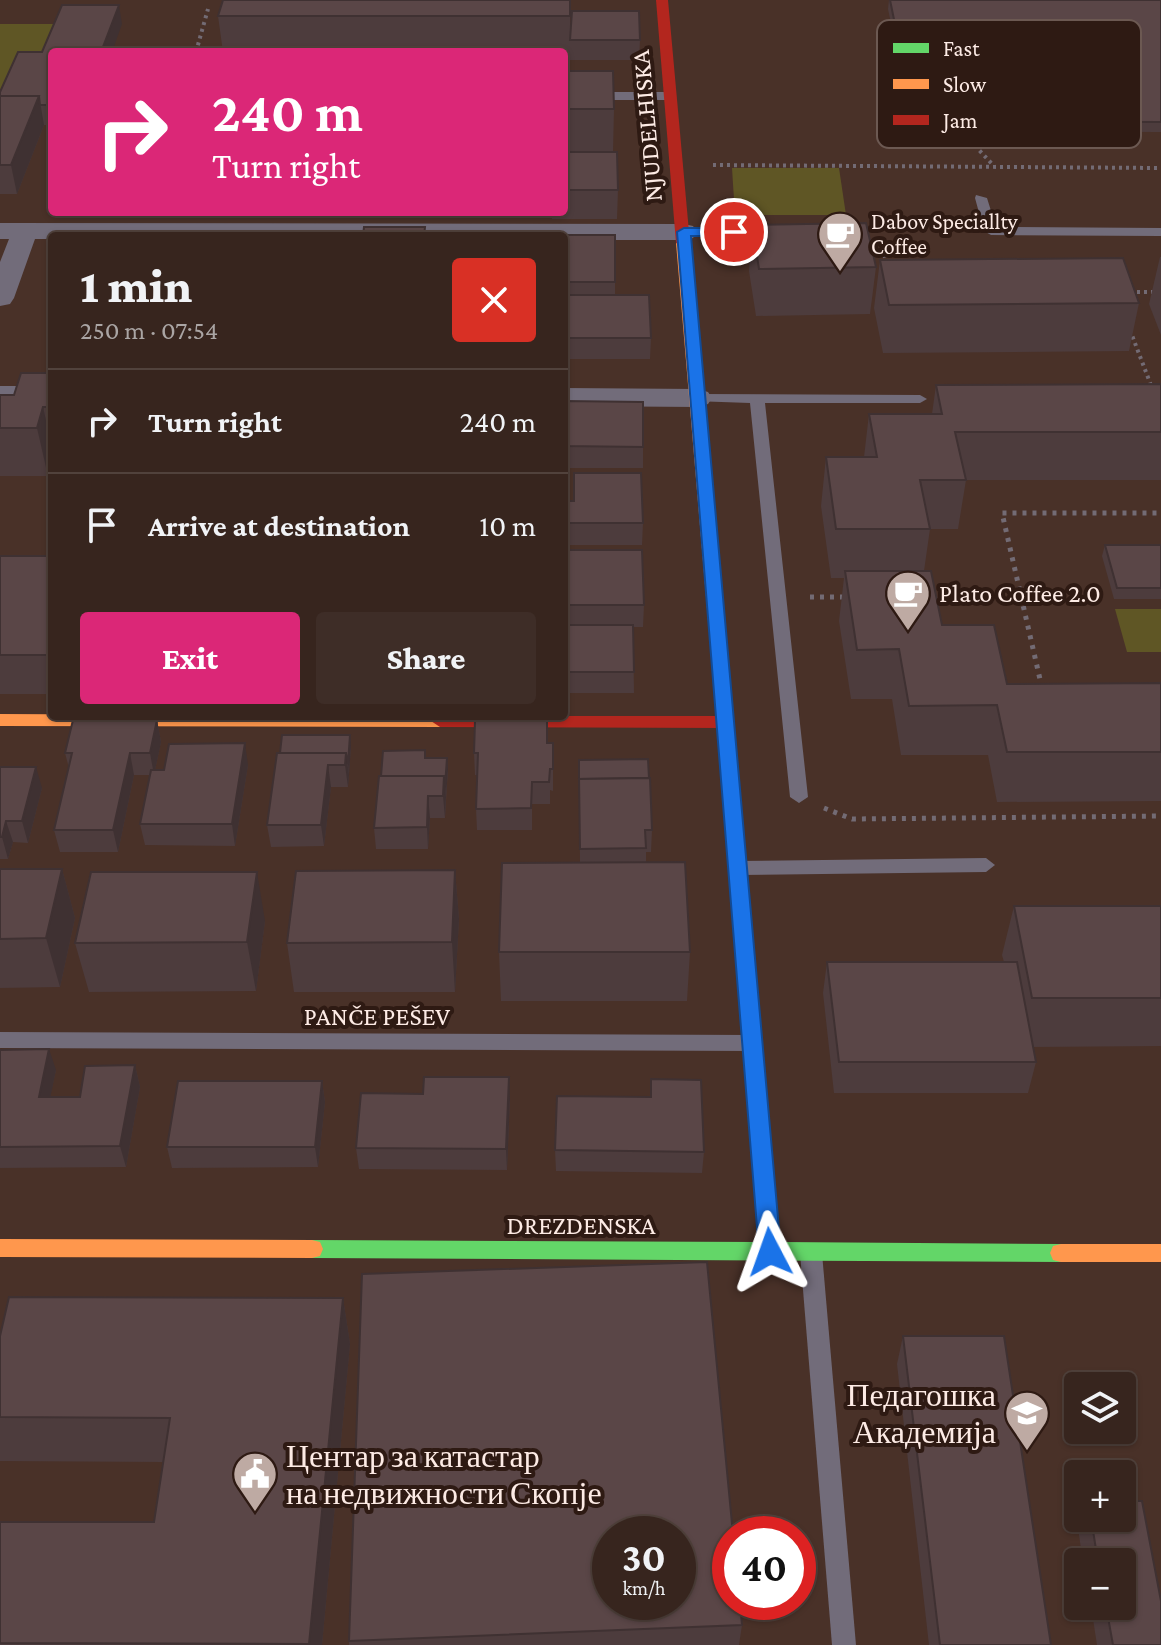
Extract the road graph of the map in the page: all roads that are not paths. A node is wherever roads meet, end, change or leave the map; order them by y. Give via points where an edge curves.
1 (662, 0) edge
2 (568, 96) edge
3 (670, 96) junction
4 (981, 198) dead end
5 (13, 231) edge
6 (684, 232) junction
7 (734, 232) dead end
8 (1161, 232) edge
9 (0, 298) edge
10 (0, 395) edge
11 (48, 395) edge
12 (568, 397) edge
13 (698, 398) junction
14 (757, 398) junction
15 (920, 399) dead end
16 (0, 720) edge
17 (48, 720) edge
18 (518, 720) edge
19 (726, 722) junction
20 (799, 797) road end
21 (986, 865) dead end
22 (739, 868) junction
23 (0, 1040) edge
24 (755, 1043) junction
25 (0, 1248) edge
26 (811, 1251) junction
27 (770, 1252) junction
28 (1161, 1253) edge
29 (844, 1645) edge

1 - 3 street, NJUDELHISKA
2 - 3 lane
3 - 6 street, NJUDELHISKA
4 - 8 lane via 991,231
5 - 6 street
5 - 9 street
6 - 7 lane
6 - 13 street, NJUDELHISKA
10 - 11 street
12 - 13 street
13 - 14 lane
13 - 19 street, NJUDELHISKA
14 - 15 lane
14 - 20 lane
16 - 17 street
18 - 19 street
19 - 22 street, NJUDELHISKA
21 - 22 lane
22 - 24 street, NJUDELHISKA
23 - 24 lane, PANČE PEŠEV
24 - 27 street, NJUDELHISKA
25 - 27 street, DREZDENSKA
26 - 27 street, DREZDENSKA
26 - 28 street, DREZDENSKA
26 - 29 lane

